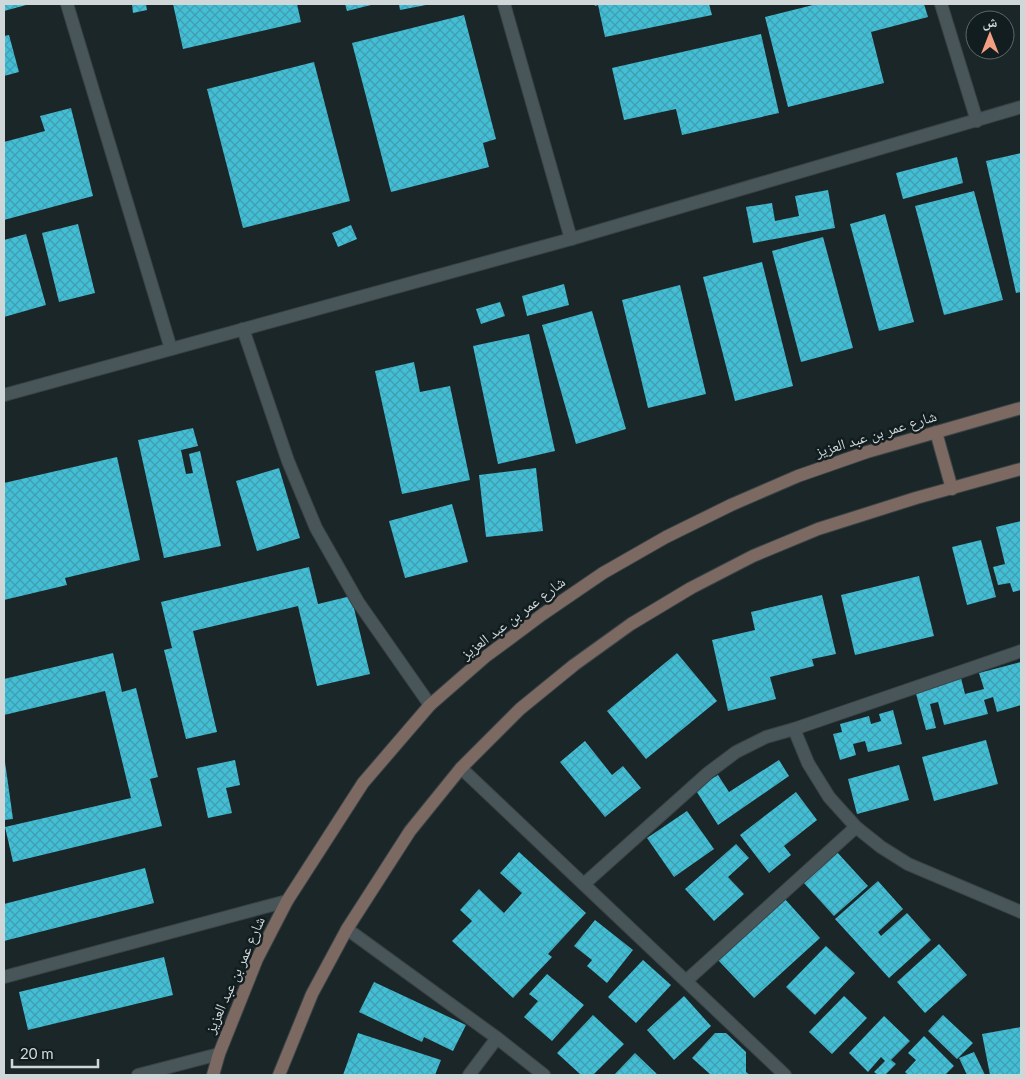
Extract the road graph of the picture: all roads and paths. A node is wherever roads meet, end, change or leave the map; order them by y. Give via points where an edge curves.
1 (67, 4) edge
2 (504, 4) edge
3 (941, 4) edge
4 (1021, 107) edge
5 (976, 121) junction
6 (571, 239) junction
7 (243, 329) junction
8 (171, 349) junction
9 (4, 395) edge
10 (1021, 408) edge
11 (936, 432) junction
12 (1021, 469) edge
13 (952, 489) junction
14 (1021, 651) edge
15 (430, 705) junction
16 (794, 729) junction
17 (461, 768) junction
18 (856, 827) junction
19 (584, 884) junction
20 (287, 901) junction
21 (1021, 912) edge
22 (347, 929) junction
23 (4, 977) edge
24 (686, 981) junction
25 (497, 1038) junction
26 (219, 1054) junction
27 (766, 1057) junction
28 (138, 1075) edge
29 (213, 1075) edge
30 (278, 1075) edge
31 (469, 1075) edge
32 (544, 1075) edge
33 (770, 1075) edge
34 (785, 1075) edge

1 - 8 street
2 - 6 street
3 - 5 street
4 - 5 street
5 - 6 street
6 - 7 street
7 - 8 street
7 - 15 street via 288,461 316,528 358,602
8 - 9 street
10 - 11 street, شارع عمر بن عبد العزيز
11 - 13 street
11 - 15 street, شارع عمر بن عبد العزيز via 798,476 731,504 666,537 603,573 543,614 485,657
12 - 13 street
13 - 17 street via 818,529 753,556 691,588 574,664 520,709
14 - 16 street
15 - 20 street, شارع عمر بن عبد العزيز via 363,783
16 - 18 street via 808,763 829,797
16 - 19 street via 766,737 736,752 708,773
17 - 19 street
17 - 22 street via 410,831
18 - 21 street via 908,864
18 - 24 street
19 - 24 street
20 - 23 street
20 - 26 street, شارع عمر بن عبد العزيز via 257,959
22 - 25 street
22 - 30 street via 312,994
24 - 27 street
25 - 31 street
25 - 32 street
26 - 28 street
26 - 29 street, شارع عمر بن عبد العزيز
27 - 33 street
27 - 34 street

